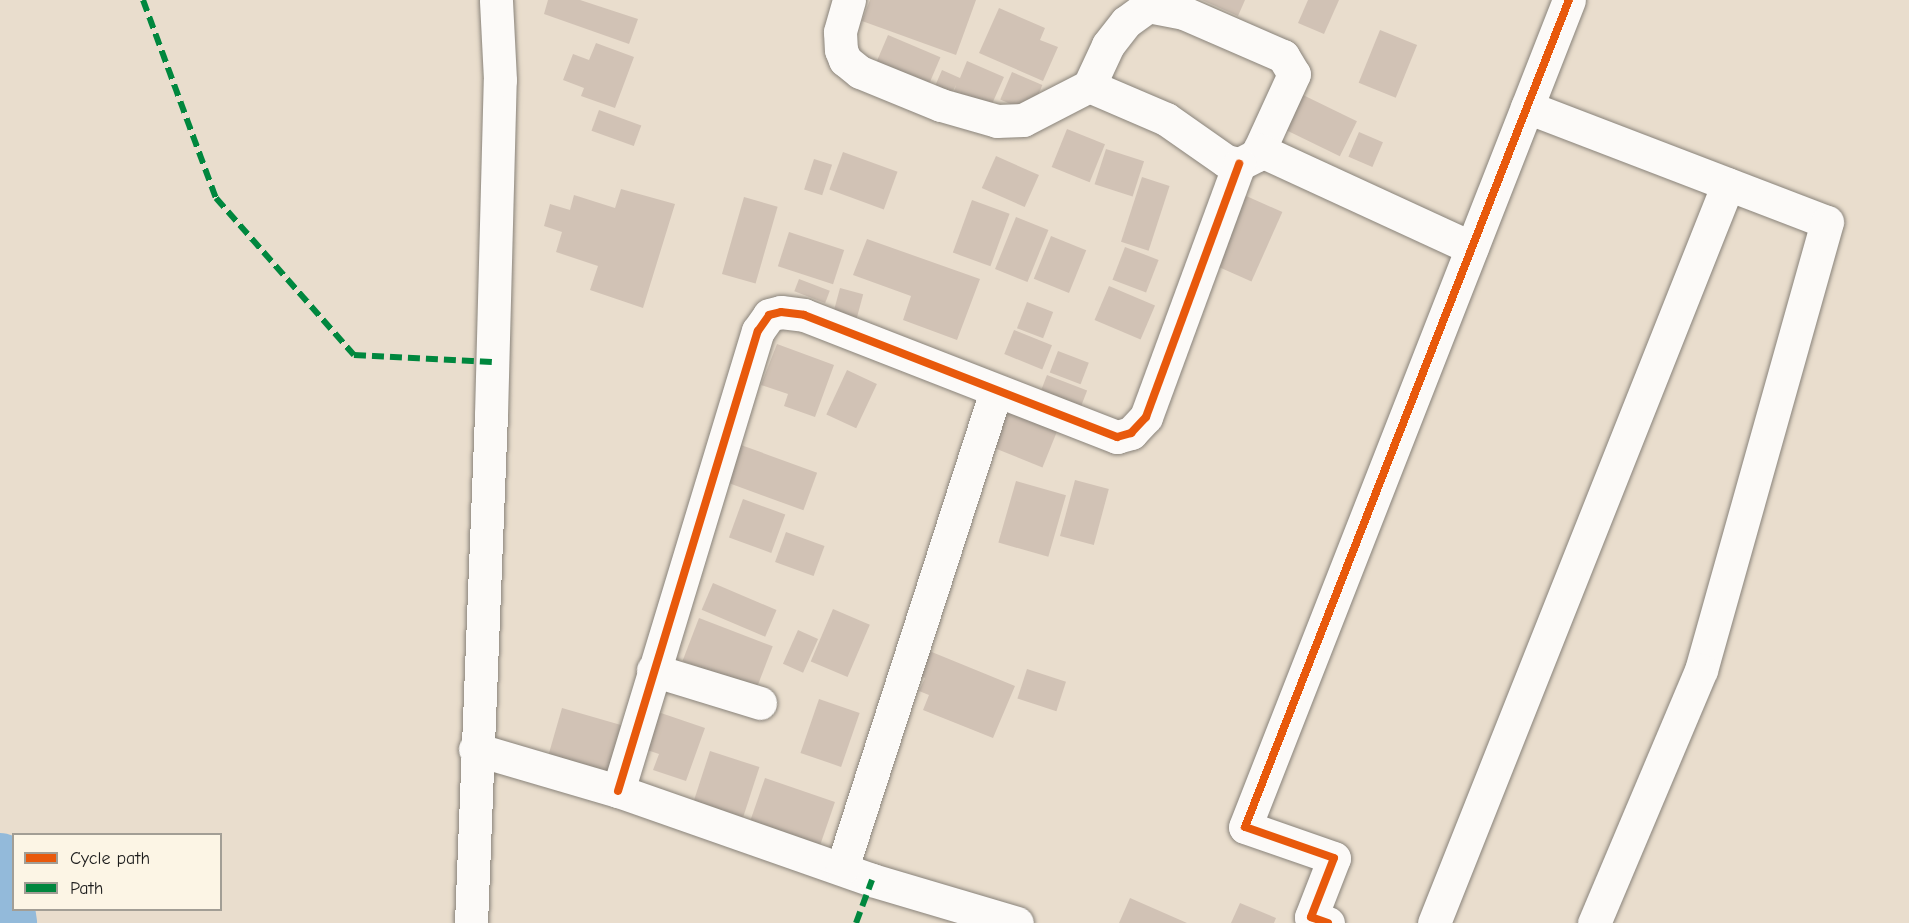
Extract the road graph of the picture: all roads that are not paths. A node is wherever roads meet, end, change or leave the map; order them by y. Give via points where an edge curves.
1 (496, 0) edge
2 (849, 0) edge
3 (1569, 0) edge
4 (1089, 86) junction
5 (1527, 107) junction
6 (1249, 157) junction
7 (1728, 184) junction
8 (1472, 248) junction
9 (996, 391) junction
10 (653, 670) junction
11 (760, 703) dead end
12 (476, 749) junction
13 (618, 791) junction
14 (842, 868) junction
15 (471, 923) edge
16 (1017, 923) edge
17 (1328, 923) edge
18 (1434, 923) edge
19 (1594, 923) edge

1 - 12 street via 500,80
2 - 4 street via 840,32 845,60 860,72 941,105 997,121 1023,120
3 - 5 street
4 - 6 street via 1157,115 1226,161
4 - 6 street via 1108,45 1139,10 1148,6 1184,13 1283,56 1294,74
5 - 7 street
5 - 8 street
6 - 8 street
6 - 9 street via 1146,417 1131,433 1117,437
7 - 18 street
7 - 19 street via 1827,222 1701,670
8 - 17 street via 1245,827 1334,858 1311,917
9 - 10 street via 804,315 769,315 758,331
9 - 14 street
10 - 11 street
10 - 13 street
12 - 13 street
12 - 15 street
13 - 14 street
14 - 16 street

